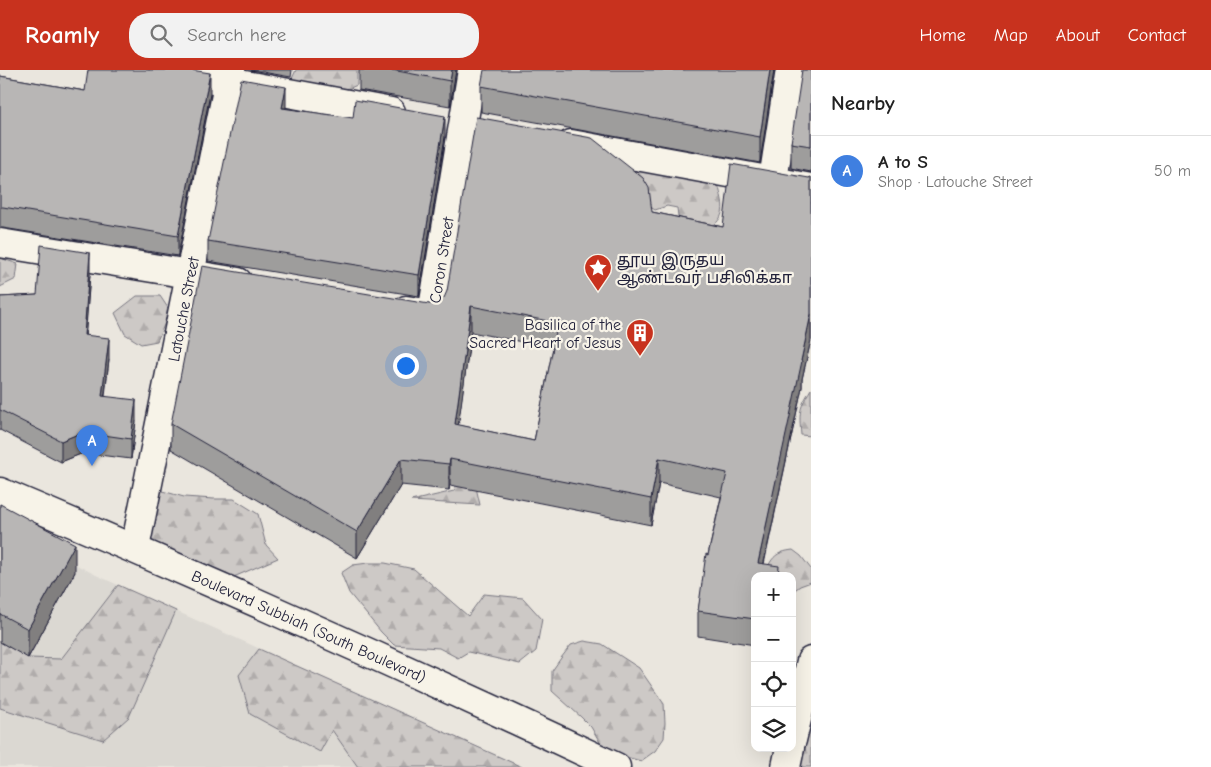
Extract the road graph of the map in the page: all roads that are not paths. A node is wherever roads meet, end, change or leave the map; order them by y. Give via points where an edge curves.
1 (164, 70) edge
2 (472, 70) edge
3 (790, 70) edge
4 (230, 76) edge
5 (414, 116) edge
6 (550, 141) edge
7 (773, 180) junction
8 (811, 188) edge
9 (0, 243) edge
10 (190, 274) junction
11 (258, 285) edge
12 (383, 306) edge
13 (0, 492) edge
14 (135, 548) junction
15 (811, 661) edge
16 (796, 723) edge
17 (789, 752) edge
18 (616, 767) edge
19 (786, 767) edge

1 - 4 street
2 - 12 street, Coron Street via 432,314
3 - 7 street
4 - 5 street
4 - 10 street, Latouche Street
6 - 7 street
7 - 8 street
9 - 10 street
10 - 11 street
10 - 14 street, Latouche Street
13 - 14 street, Boulevard Subbiah (South Boulevard)
14 - 18 street, Boulevard Subbiah (South Boulevard)
15 - 16 street
17 - 19 street

